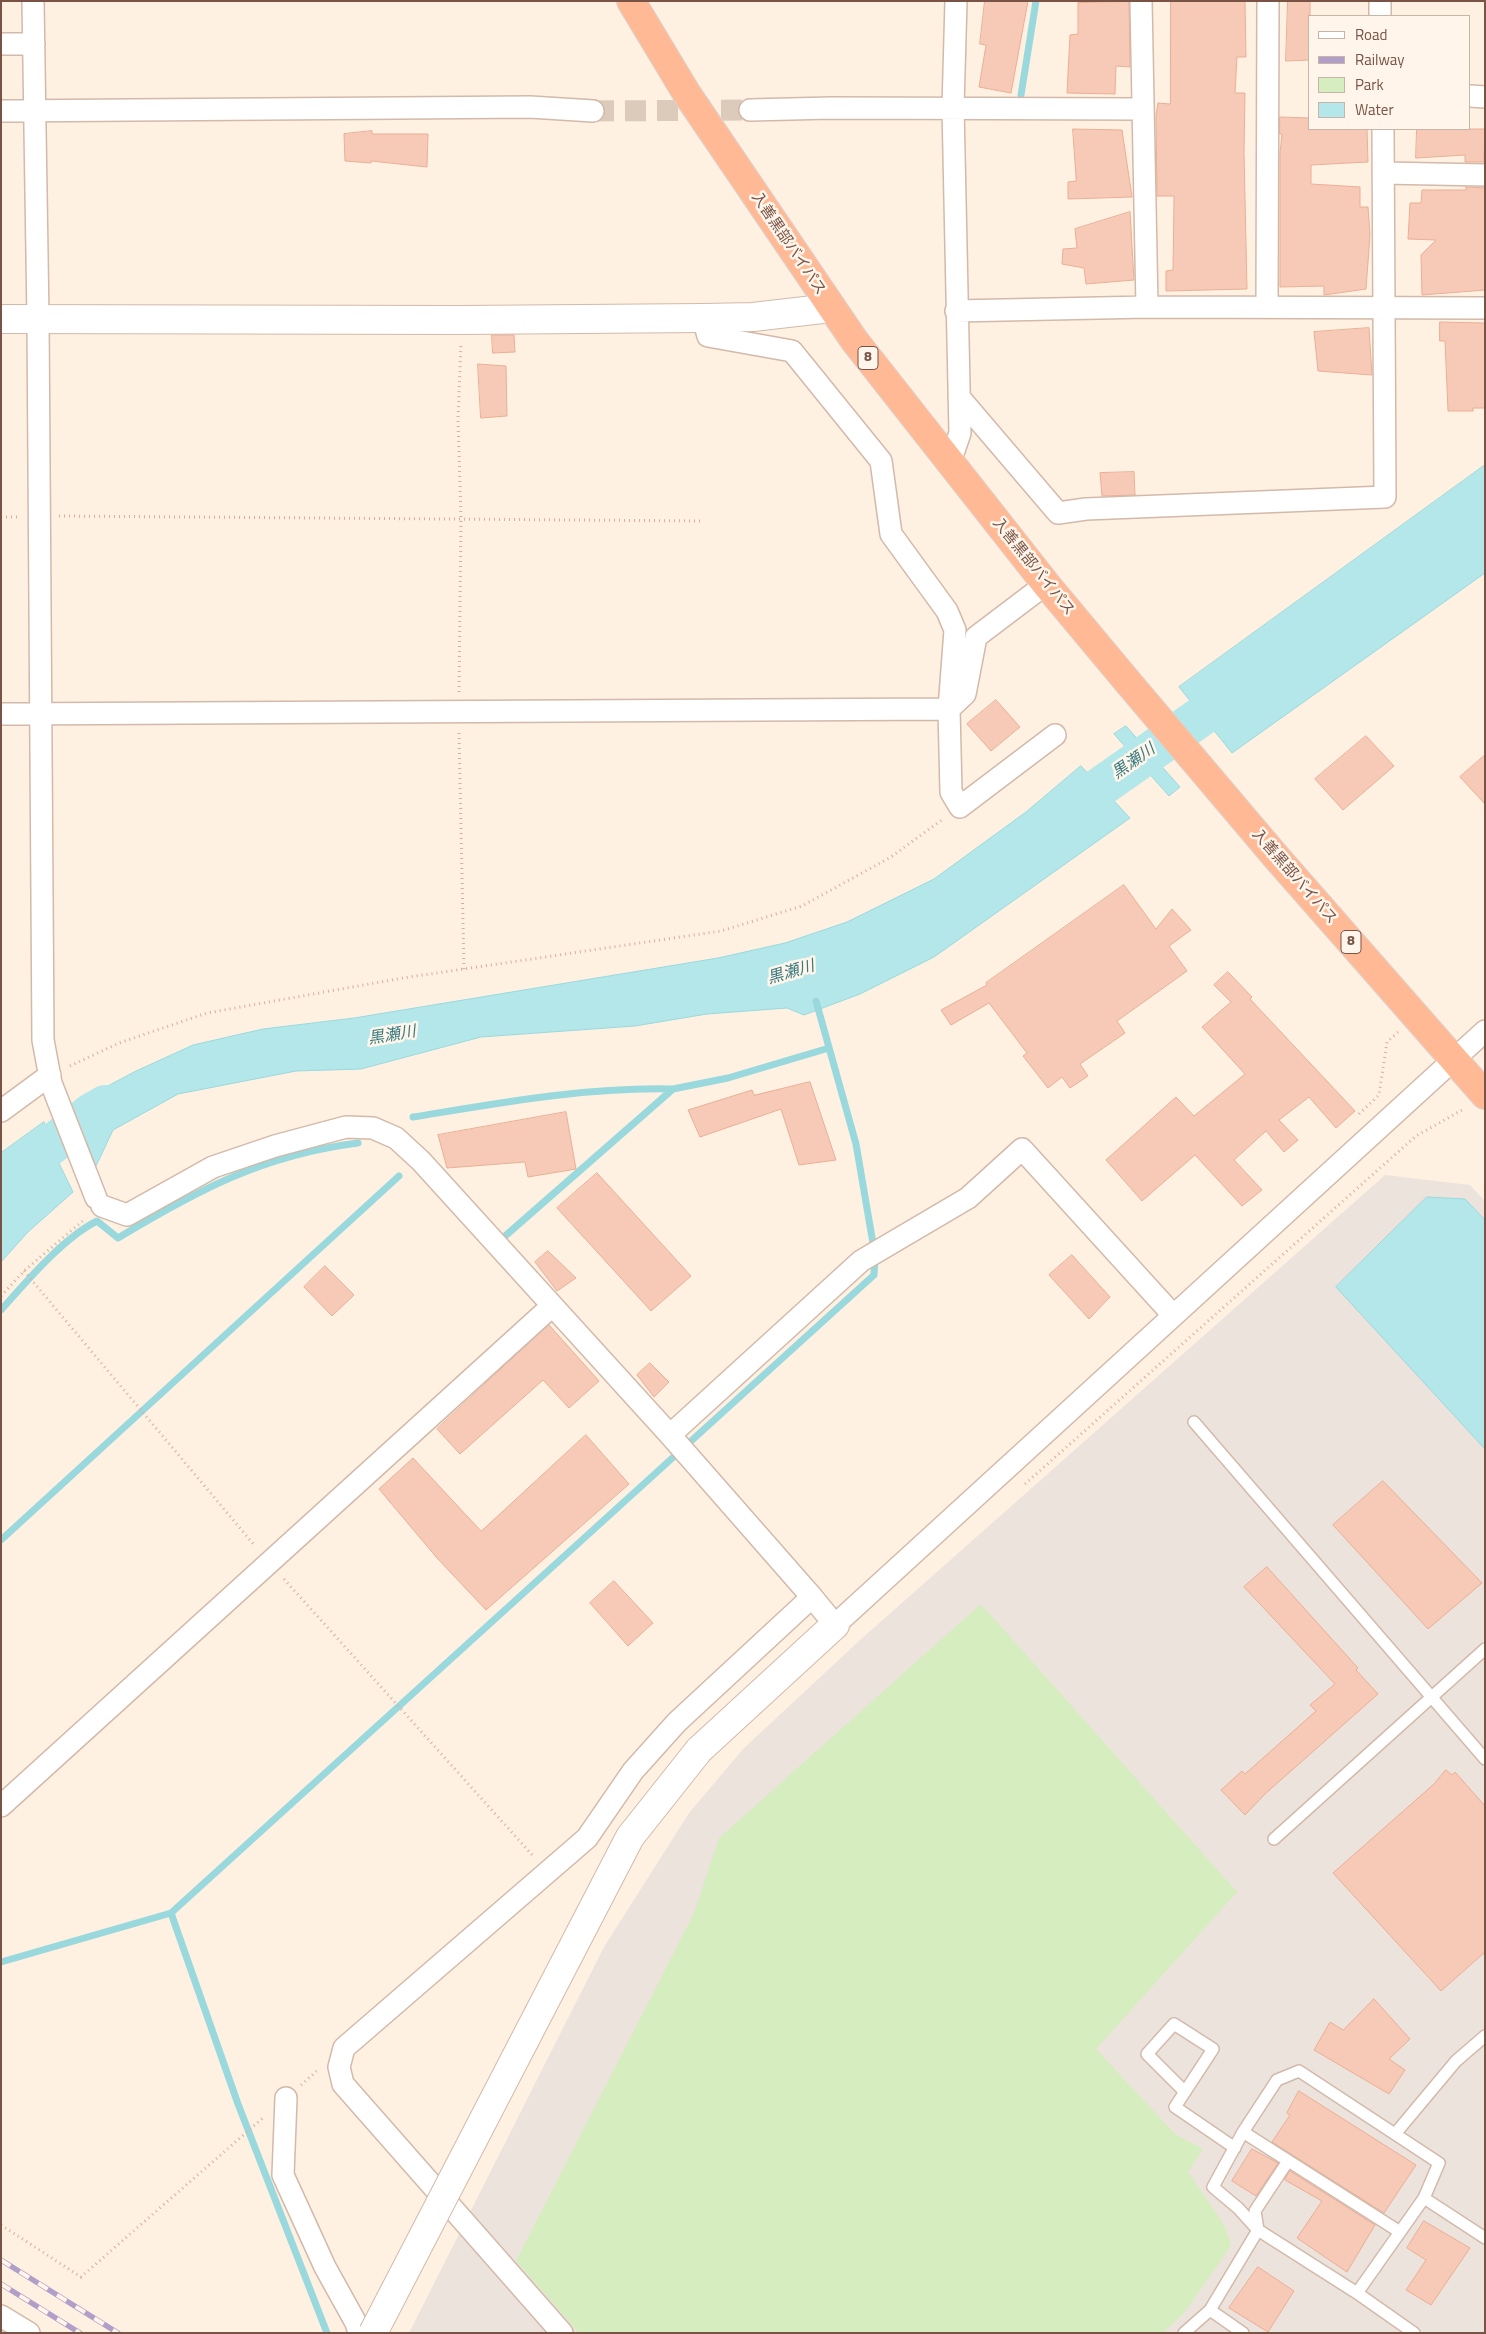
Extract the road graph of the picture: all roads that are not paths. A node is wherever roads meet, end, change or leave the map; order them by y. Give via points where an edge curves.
1 (33, 1) edge
2 (631, 1) edge
3 (956, 1) edge
4 (1141, 1) edge
5 (1268, 1) edge
6 (1380, 1) edge
7 (1380, 15) edge
8 (1, 44) edge
9 (34, 44) junction
10 (1471, 96) edge
11 (1485, 96) edge
12 (953, 108) junction
13 (1143, 109) junction
14 (750, 110) tunnel mouth
15 (1, 111) edge
16 (35, 111) junction
17 (592, 111) tunnel mouth
18 (1383, 130) edge
19 (1383, 172) junction
20 (1485, 175) edge
21 (1384, 306) junction
22 (1147, 307) junction
23 (1267, 307) junction
24 (831, 308) junction
25 (1485, 308) edge
26 (956, 311) junction
27 (703, 318) junction
28 (1, 319) edge
29 (38, 319) junction
30 (959, 397) junction
31 (950, 462) junction
32 (1046, 584) junction
33 (949, 709) junction
34 (1, 714) edge
35 (42, 714) junction
36 (1055, 734) dead end
37 (1485, 1031) edge
38 (1454, 1059) junction
39 (51, 1079) junction
40 (1484, 1093) edge
41 (1, 1111) edge
42 (552, 1306) junction
43 (1174, 1315) junction
44 (1194, 1422) dead end
45 (670, 1435) junction
46 (812, 1596) junction
47 (835, 1625) junction
48 (1485, 1649) edge
49 (1431, 1696) junction
50 (1485, 1759) edge
51 (1, 1806) edge
52 (1274, 1839) dead end
53 (1485, 2036) edge
54 (1185, 2092) junction
55 (286, 2098) road end
56 (1243, 2132) junction
57 (1395, 2134) junction
58 (1235, 2148) junction
59 (1288, 2161) junction
60 (1424, 2198) junction
61 (1258, 2230) junction
62 (1400, 2232) junction
63 (1485, 2238) edge
64 (1357, 2293) junction
65 (1210, 2310) junction
66 (1, 2316) edge
67 (29, 2333) edge
68 (359, 2333) edge
69 (373, 2333) edge
70 (562, 2333) edge
71 (1184, 2333) edge
72 (1243, 2333) edge
73 (1414, 2333) edge

1 - 9 street
2 - 24 highway, 入善黒部バイパス / 8 via 687,94
3 - 12 street
4 - 13 street
5 - 23 street
6 - 7 street
8 - 9 street
9 - 16 street
10 - 11 street
12 - 13 street
12 - 14 street
12 - 26 street
13 - 22 street
15 - 16 street
16 - 17 street via 530,107
16 - 29 street
18 - 19 street
19 - 20 street
19 - 21 street
21 - 23 street
21 - 25 street
21 - 30 street via 1385,497 1086,509 1058,514
22 - 23 street
22 - 26 street
24 - 27 street via 753,317
24 - 31 highway, 入善黒部バイパス / 8
26 - 30 street
27 - 29 street
27 - 33 street via 708,336 792,351 881,461 891,534 947,611 955,630
28 - 29 street
29 - 35 street
30 - 31 street via 960,434
31 - 32 highway, 入善黒部バイパス / 8
32 - 33 street via 976,637 966,694
32 - 38 highway, 入善黒部バイパス / 8 via 1277,858
33 - 35 street
33 - 36 street via 951,792 960,807
34 - 35 street
35 - 39 street via 43,1040
37 - 38 street
38 - 40 highway, 入善黒部バイパス / 8
38 - 43 street
39 - 41 street
39 - 42 street via 99,1202 127,1215 213,1167 346,1127 373,1128 396,1138 421,1161
42 - 45 street
42 - 51 street
43 - 45 street via 1022,1149 968,1198 861,1261
43 - 47 street
44 - 49 lane
45 - 46 street
46 - 47 street
46 - 70 street via 677,1722 633,1771 587,1838 344,2048 339,2068 343,2084
47 - 69 street, bridge via 699,1750 630,1837
48 - 49 lane
49 - 50 lane
49 - 52 lane
53 - 57 lane via 1456,2061
54 - 54 lane via 1213,2049 1174,2024 1147,2054
54 - 58 lane via 1174,2107
55 - 68 street via 283,2175
56 - 57 lane via 1277,2080 1299,2070
56 - 58 lane
56 - 59 lane
57 - 60 lane via 1439,2164
58 - 61 lane via 1213,2187
59 - 61 lane via 1255,2211
59 - 62 lane
60 - 62 lane
60 - 63 lane
61 - 64 lane
61 - 65 lane
62 - 64 lane
64 - 73 lane
65 - 71 lane
65 - 72 lane
66 - 67 street

